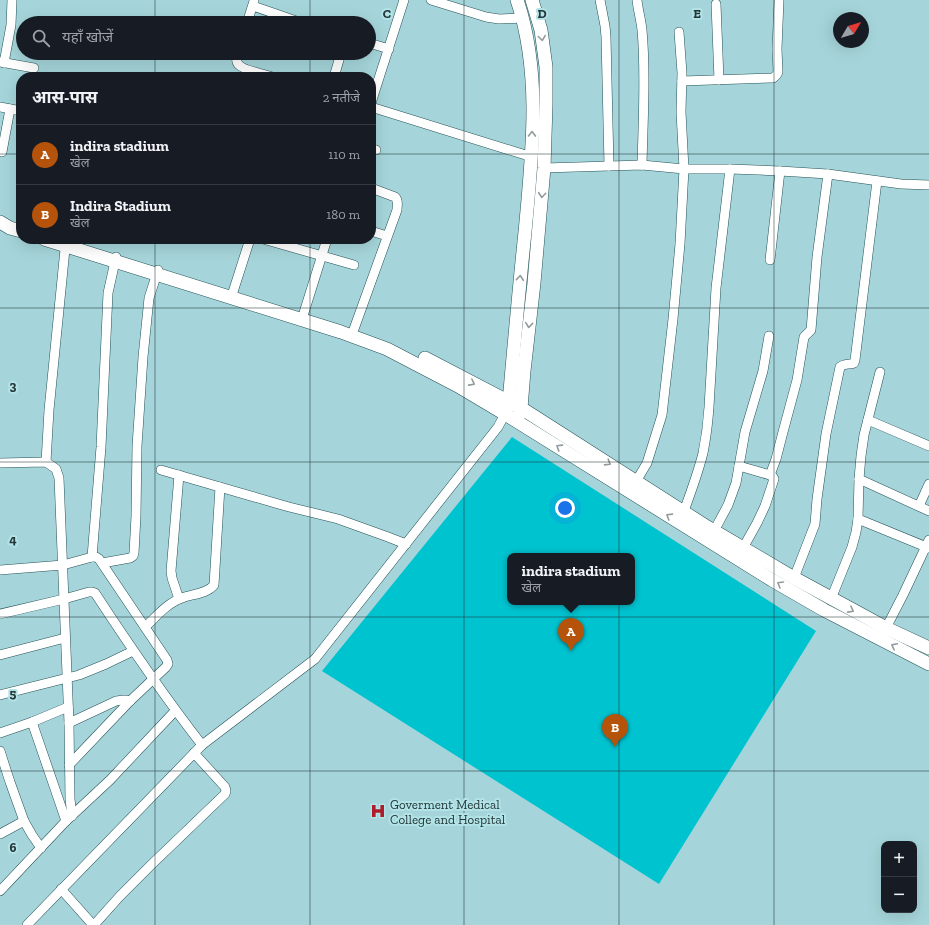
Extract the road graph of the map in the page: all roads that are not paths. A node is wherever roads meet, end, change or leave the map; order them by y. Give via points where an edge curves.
1 (12, 0) edge
2 (404, 0) edge
3 (431, 0) edge
4 (517, 0) edge
5 (532, 0) edge
6 (600, 0) edge
7 (637, 0) edge
8 (779, 0) edge
9 (254, 3) edge
10 (716, 4) dead end
11 (249, 16) edge
12 (285, 16) edge
13 (523, 18) junction
14 (679, 32) dead end
15 (376, 45) edge
16 (389, 49) junction
17 (237, 60) edge
18 (340, 60) edge
19 (2, 62) edge
20 (34, 68) dead end
21 (256, 72) edge
22 (336, 72) edge
23 (719, 80) junction
24 (682, 81) junction
25 (376, 88) edge
26 (0, 106) edge
27 (376, 108) edge
28 (10, 109) junction
29 (16, 110) edge
30 (2, 152) dead end
31 (532, 157) junction
32 (642, 165) junction
33 (609, 166) junction
34 (544, 168) junction
35 (684, 168) junction
36 (730, 169) junction
37 (780, 171) junction
38 (828, 174) junction
39 (878, 181) junction
40 (929, 185) edge
41 (376, 190) edge
42 (0, 222) edge
43 (16, 222) edge
44 (16, 230) edge
45 (376, 233) edge
46 (387, 236) junction
47 (66, 244) edge
48 (75, 244) edge
49 (248, 244) edge
50 (279, 244) edge
51 (325, 244) edge
52 (321, 256) junction
53 (115, 258) junction
54 (770, 260) dead end
55 (354, 265) dead end
56 (157, 272) junction
57 (233, 292) junction
58 (303, 316) junction
59 (354, 329) junction
60 (769, 336) dead end
61 (880, 372) dead end
62 (507, 408) junction
63 (521, 408) junction
64 (868, 420) junction
65 (517, 421) junction
66 (929, 446) edge
67 (46, 462) junction
68 (0, 463) edge
69 (739, 466) junction
70 (161, 470) dead end
71 (179, 475) junction
72 (770, 475) junction
73 (859, 479) junction
74 (929, 484) edge
75 (220, 487) junction
76 (633, 487) junction
77 (919, 506) junction
78 (929, 510) edge
79 (684, 512) junction
80 (858, 519) junction
81 (714, 531) junction
82 (406, 544) junction
83 (928, 545) edge
84 (743, 548) junction
85 (92, 556) junction
86 (102, 563) junction
87 (63, 565) junction
88 (0, 570) edge
89 (794, 578) junction
90 (64, 599) junction
91 (179, 599) junction
92 (831, 599) junction
93 (0, 614) edge
94 (145, 627) junction
95 (886, 628) junction
96 (65, 638) junction
97 (929, 648) edge
98 (133, 650) junction
99 (0, 655) edge
100 (929, 664) edge
101 (67, 679) junction
102 (153, 679) junction
103 (0, 695) edge
104 (130, 702) junction
105 (68, 707) junction
106 (175, 710) junction
107 (32, 722) junction
108 (69, 723) junction
109 (0, 733) edge
110 (202, 745) junction
111 (0, 751) edge
112 (194, 753) junction
113 (69, 765) junction
114 (69, 818) junction
115 (24, 821) junction
116 (0, 834) edge
117 (41, 848) junction
118 (61, 889) junction
119 (0, 891) edge
120 (27, 925) edge
121 (94, 925) edge

1 - 19 street via 11,26
2 - 16 street
3 - 13 street via 486,17
4 - 13 street
5 -> 34 street via 541,30 546,67
6 - 33 street via 606,37
7 - 32 street via 642,30 644,83
8 - 23 street via 778,75 773,78
9 - 11 street
9 - 12 street
10 - 23 street
31 -> 13 street via 531,71
14 - 24 street
15 - 16 street
16 - 25 street
17 - 21 street via 243,68
18 - 22 street
19 - 20 street
23 - 24 street
24 - 35 street
26 - 28 street
27 - 31 street
28 - 29 street
28 - 30 street
62 -> 31 street
32 - 33 street
32 - 35 street
33 - 34 street
34 -> 63 street
35 - 36 street
35 - 76 street via 680,244 662,415 647,464
36 - 37 street
36 - 79 street via 716,288 707,426 696,478
37 - 38 street
37 - 54 street
38 - 39 street
38 - 72 street via 811,330 804,337 797,380
39 - 40 street
39 - 89 street via 856,360 840,367 826,434 815,524
41 - 46 street via 392,196 398,203
42 - 43 street
42 - 44 street
45 - 46 street
46 - 59 street
47 - 67 street
48 - 53 street
49 - 57 street
50 - 52 street
51 - 52 street
52 - 55 street
52 - 58 street
53 - 56 street
53 - 85 street via 108,293 101,447
56 - 57 street
56 - 58 street
56 - 86 street via 149,298 139,407 134,553 130,558
57 - 58 street
58 - 59 street
58 - 62 street via 387,349
59 -> 62 street via 407,350
60 - 69 street via 763,371 745,432
61 - 64 street
62 - 63 street
62 - 65 street
62 - 82 street via 498,427
63 - 65 street
63 -> 76 street
64 - 66 street
64 - 73 street
76 -> 65 street
67 - 68 street
67 - 87 street via 56,469 59,478
69 - 72 street
69 - 81 street via 732,494
70 - 71 street
71 - 75 street
71 - 91 street via 171,571
72 - 84 street via 774,479 765,506
73 - 77 street
73 - 80 street
74 - 77 street
75 - 82 street via 289,508 338,519
75 - 91 street via 214,585 206,591
76 - 79 street
100 -> 76 street via 772,580
77 - 78 street
79 - 81 street
80 - 83 street
80 - 92 street via 852,547
81 - 84 street
82 - 110 street via 315,659
83 - 95 street
84 - 89 street
85 - 86 street
85 - 87 street
86 - 94 street
87 - 88 street
87 - 90 street
89 - 92 street
90 - 93 street
90 - 96 street
90 - 98 street via 89,592 95,593
91 - 94 street
92 -> 95 street
94 - 102 street via 168,664
95 - 97 street
96 - 99 street
96 - 101 street
98 - 101 street
98 - 102 street
101 - 103 street
101 - 105 street
102 - 104 street
102 - 106 street
104 - 108 street via 116,701
104 - 113 street
105 - 107 street
105 - 108 street
106 - 110 street
106 - 114 street via 110,780
107 - 109 street
107 - 114 street
108 - 113 street
110 - 112 street
111 - 115 street
112 - 118 street
112 - 121 street via 223,785 225,794 151,865
113 - 114 street
114 - 117 street
115 - 116 street
115 - 117 street
117 - 119 street
118 - 120 street
118 - 121 street

